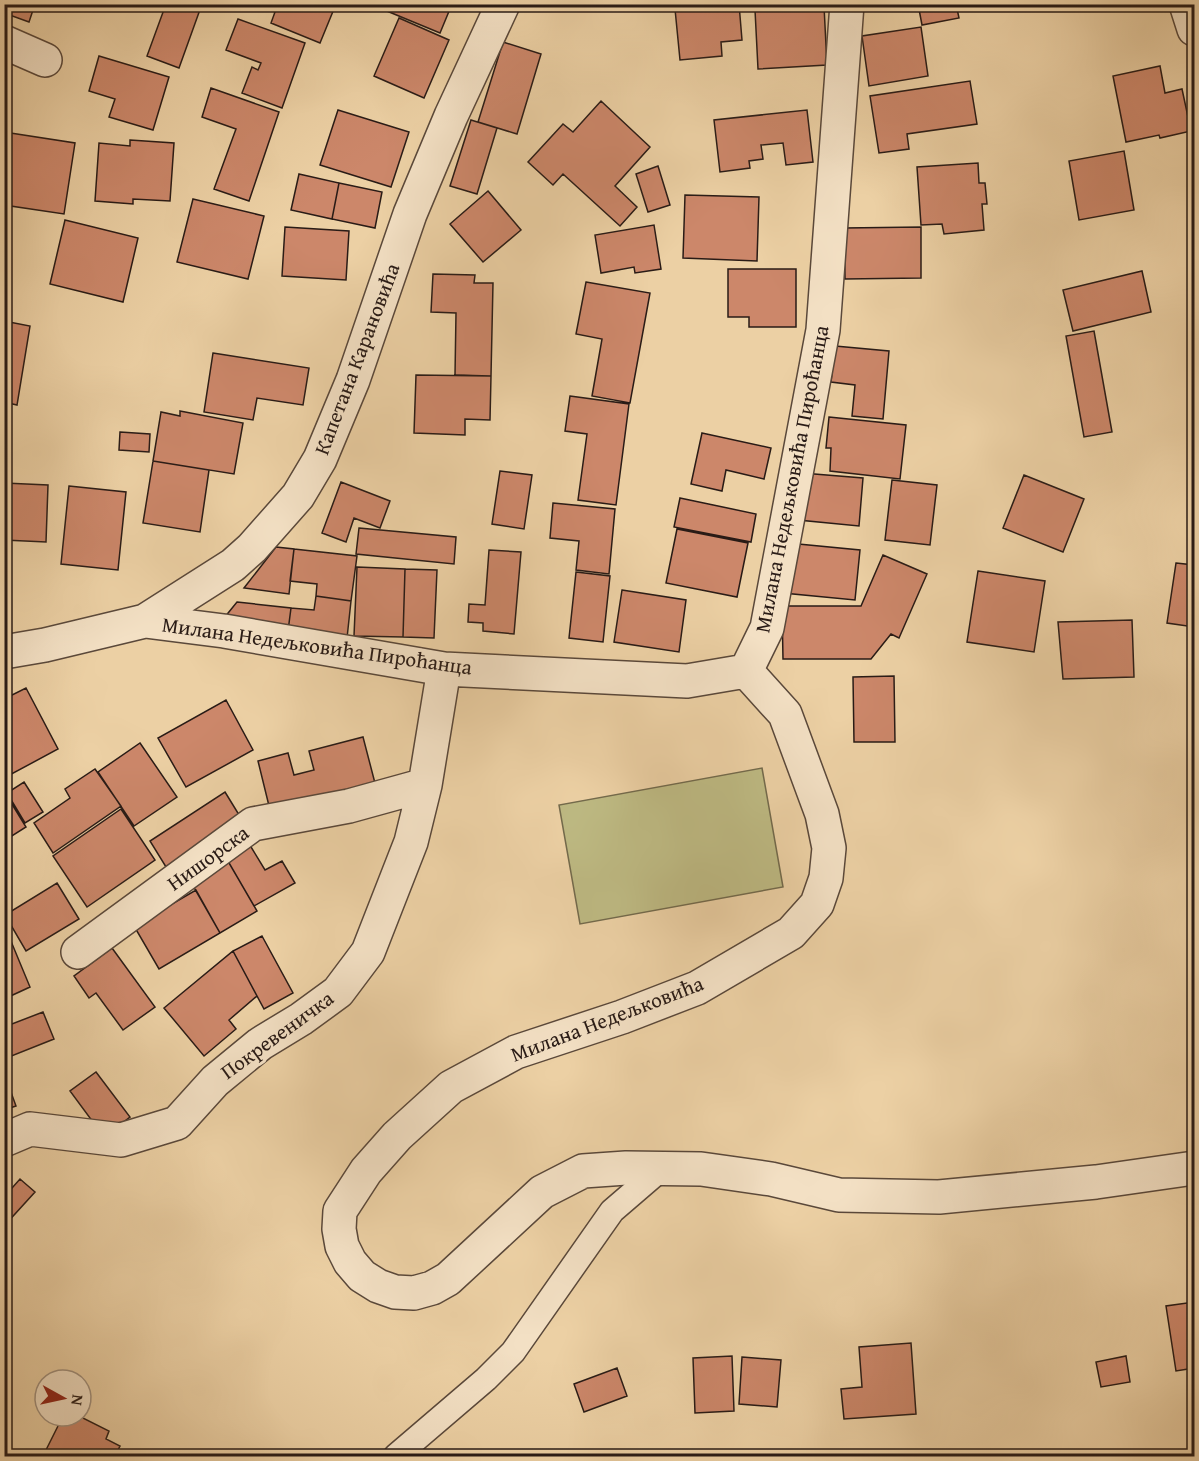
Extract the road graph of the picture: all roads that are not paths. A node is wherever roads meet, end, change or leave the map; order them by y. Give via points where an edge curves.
1 (503, 4) edge
2 (847, 4) edge
3 (1186, 4) edge
4 (1194, 30) edge
5 (4, 42) edge
6 (45, 60) dead end
7 (145, 621) junction
8 (4, 652) edge
9 (444, 669) junction
10 (746, 670) junction
11 (425, 785) junction
12 (78, 952) dead end
13 (4, 1140) edge
14 (662, 1168) junction
15 (1194, 1168) edge
16 (396, 1456) edge

1 - 7 street, Капетана Карановића via 410,214 357,369 320,459 298,496 252,548 233,565
2 - 10 street, Милана Недељковића Пироћанца via 823,330 767,628
3 - 4 street
5 - 6 street
7 - 8 street, Капетана Карановића
7 - 9 street, Милана Недељковића Пироћанца
9 - 10 street, Милана Недељковића Пироћанца via 687,681
9 - 11 street, Покревеничка
10 - 14 street, Милана Недељковића via 785,714 822,814 829,848 826,878 817,904 791,933 698,988 516,1052 451,1088 397,1136 351,1191 340,1211 342,1246 362,1276 395,1292 414,1293 448,1279 542,1192 573,1176 583,1171
11 - 12 street, Нишорска via 360,804 253,824
11 - 13 street, Покревеничка via 411,842 368,952 338,992 251,1051 215,1081 177,1122 121,1140 30,1129
14 - 15 street, Милана Недељковића via 771,1179 839,1195 939,1197
14 - 16 lane via 612,1211 513,1352

